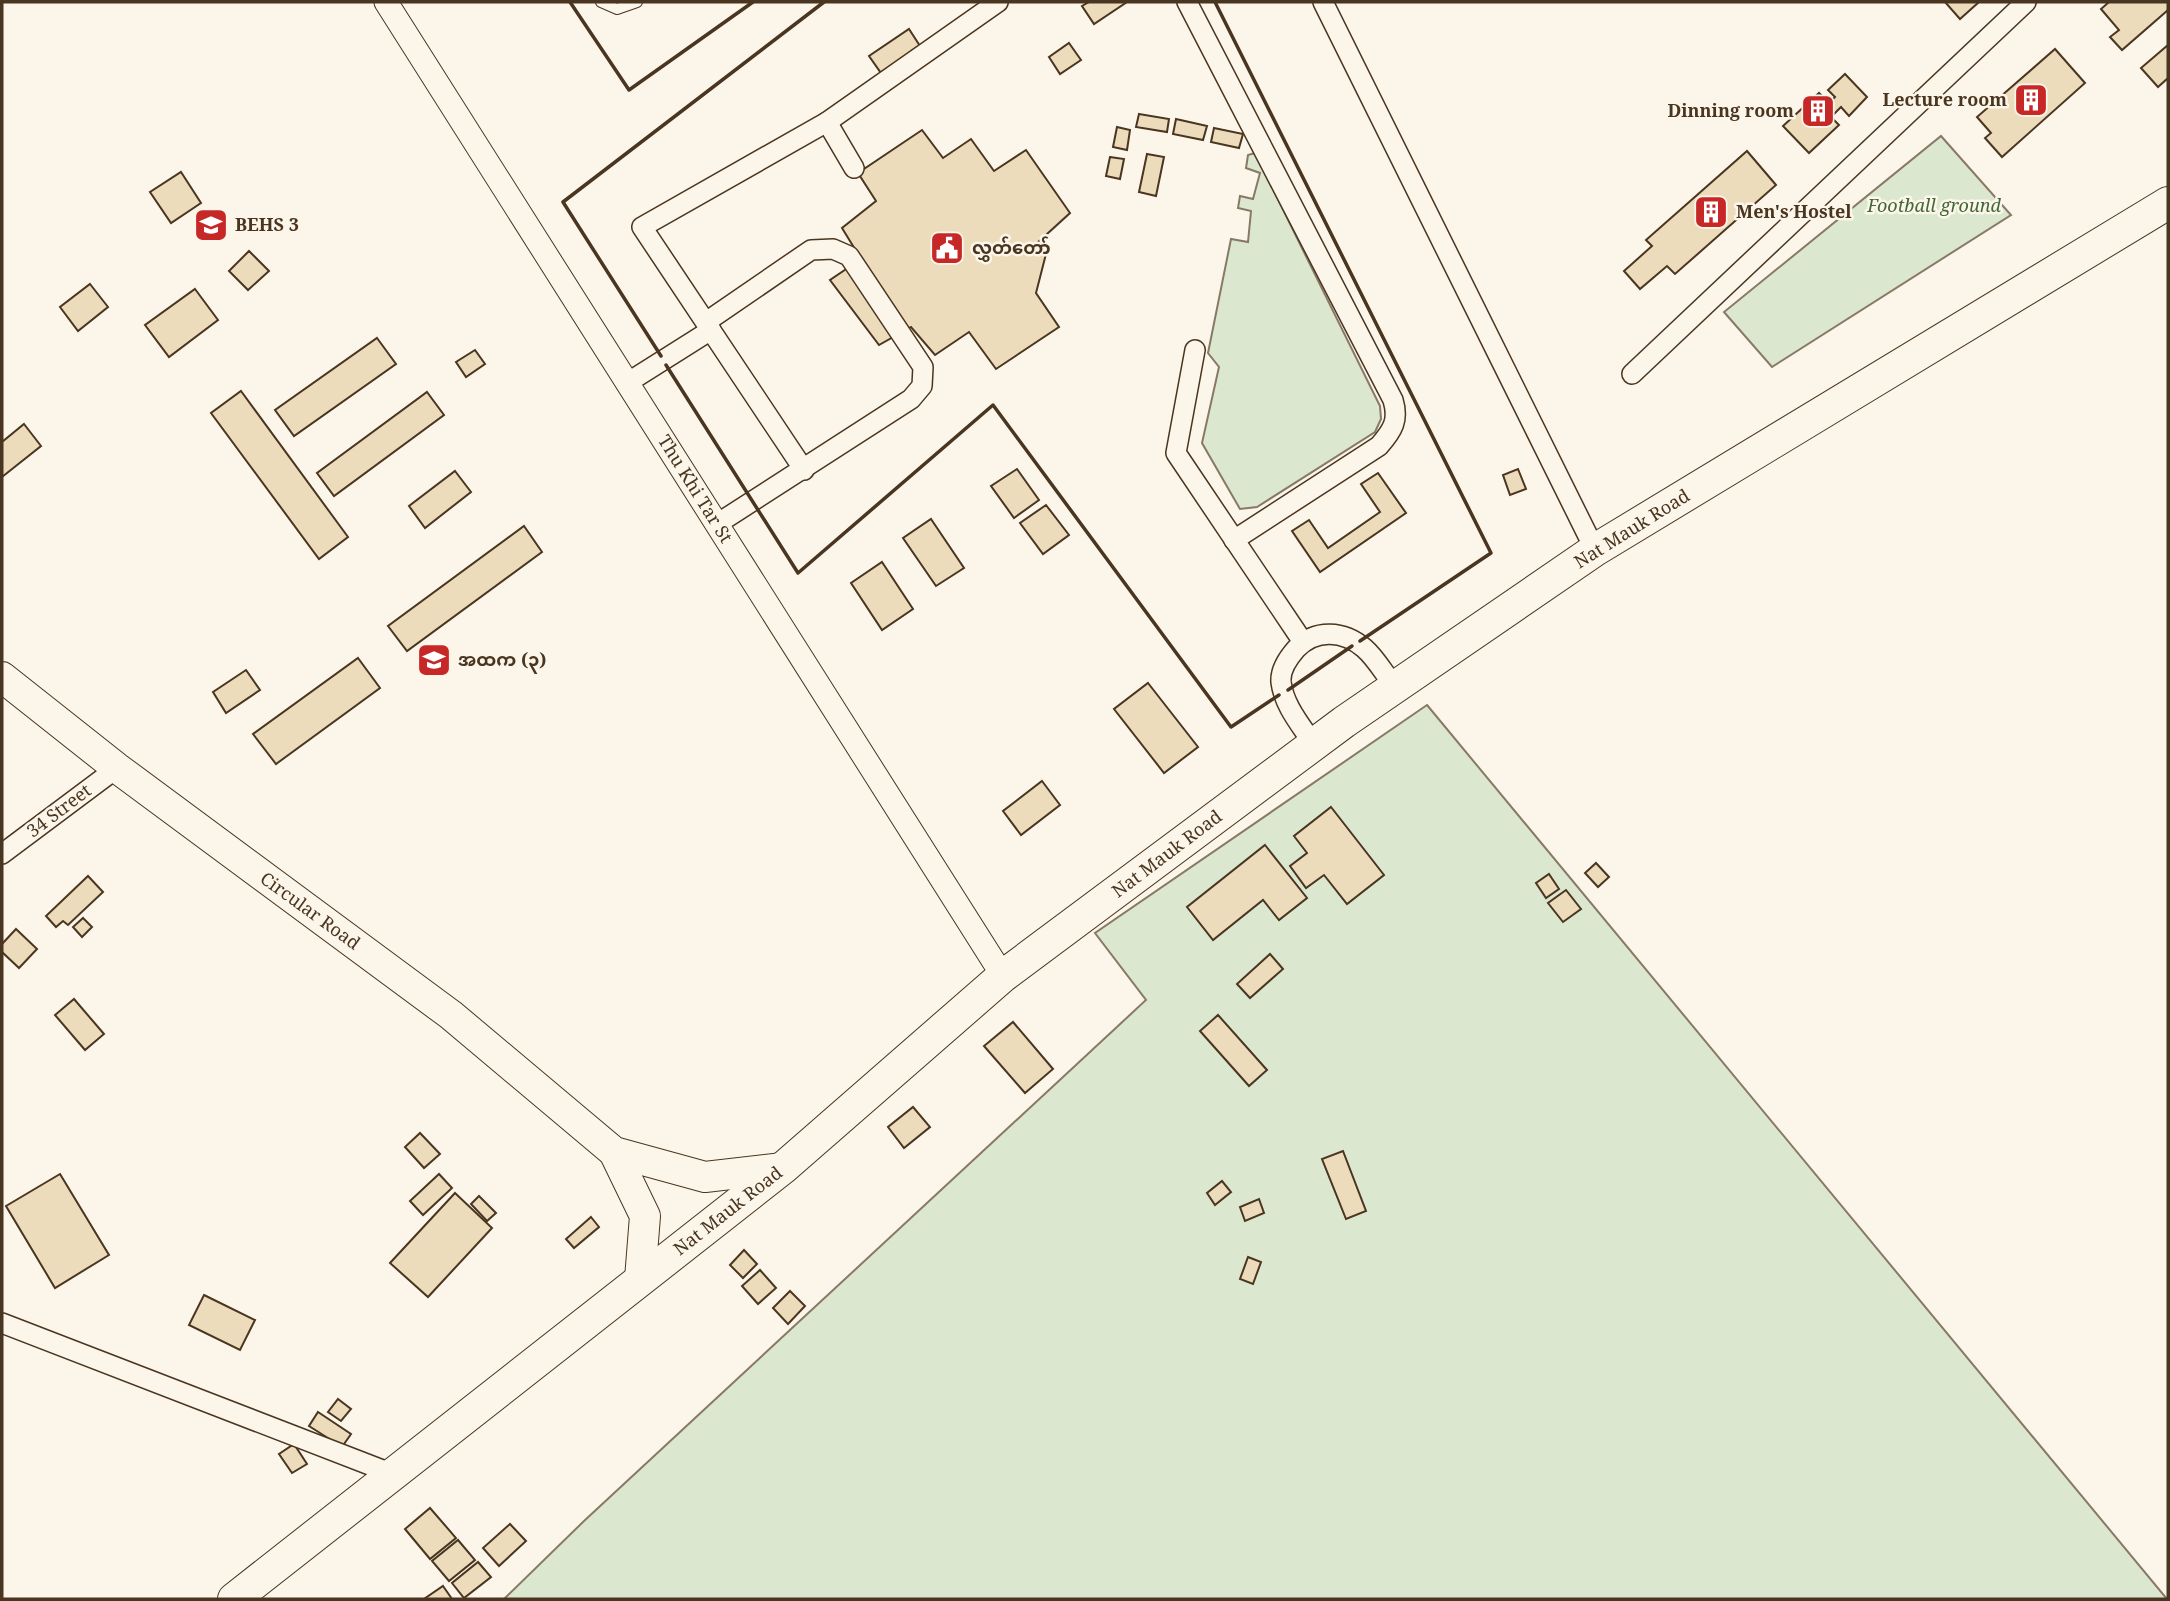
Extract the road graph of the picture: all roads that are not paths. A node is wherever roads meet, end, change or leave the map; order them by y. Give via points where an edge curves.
1 (386, 2) edge
2 (601, 2) edge
3 (637, 2) edge
4 (999, 2) edge
5 (1187, 2) edge
6 (1323, 2) edge
7 (2025, 2) edge
8 (827, 122) junction
9 (854, 168) dead end
10 (2168, 203) edge
11 (709, 326) junction
12 (1195, 351) dead end
13 (1632, 374) dead end
14 (627, 383) junction
15 (804, 470) junction
16 (717, 524) junction
17 (1234, 540) junction
18 (1595, 550) junction
19 (1303, 642) junction
20 (2, 677) edge
21 (1395, 687) junction
22 (1314, 745) junction
23 (117, 768) junction
24 (2, 854) edge
25 (1003, 976) junction
26 (614, 1152) junction
27 (783, 1168) junction
28 (640, 1279) junction
29 (2, 1323) edge
30 (393, 1474) junction
31 (234, 1599) edge

1 - 14 street, Thu Khi Tar St
2 - 3 lane via 617,9
4 - 8 street
5 - 17 street via 1393,400 1397,416 1379,446
6 - 18 street
7 - 13 street
8 - 9 street
8 - 11 street via 642,227
10 - 18 highway, Nat Mauk Road
11 - 14 street
11 - 15 street
11 - 15 street via 811,250 833,249 849,256 923,367 922,386 911,399
12 - 17 street via 1176,453
14 - 16 street, Thu Khi Tar St
15 - 16 street
16 - 25 street, Thu Khi Tar St
17 - 19 street
18 - 21 highway, Nat Mauk Road
19 - 21 street via 1323,633 1345,636 1366,649
19 - 22 street via 1288,657 1281,679 1285,701
20 - 23 main road, Circular Road
21 - 22 highway, Nat Mauk Road
22 - 25 highway, Nat Mauk Road
23 - 24 street, 34 Street
23 - 26 main road, Circular Road via 451,1015
25 - 27 highway, Nat Mauk Road
26 - 27 main road via 705,1177
26 - 28 main road via 645,1216
27 - 28 highway, Nat Mauk Road
28 - 30 highway, Nat Mauk Road
29 - 30 street
30 - 31 highway, Nat Mauk Road

